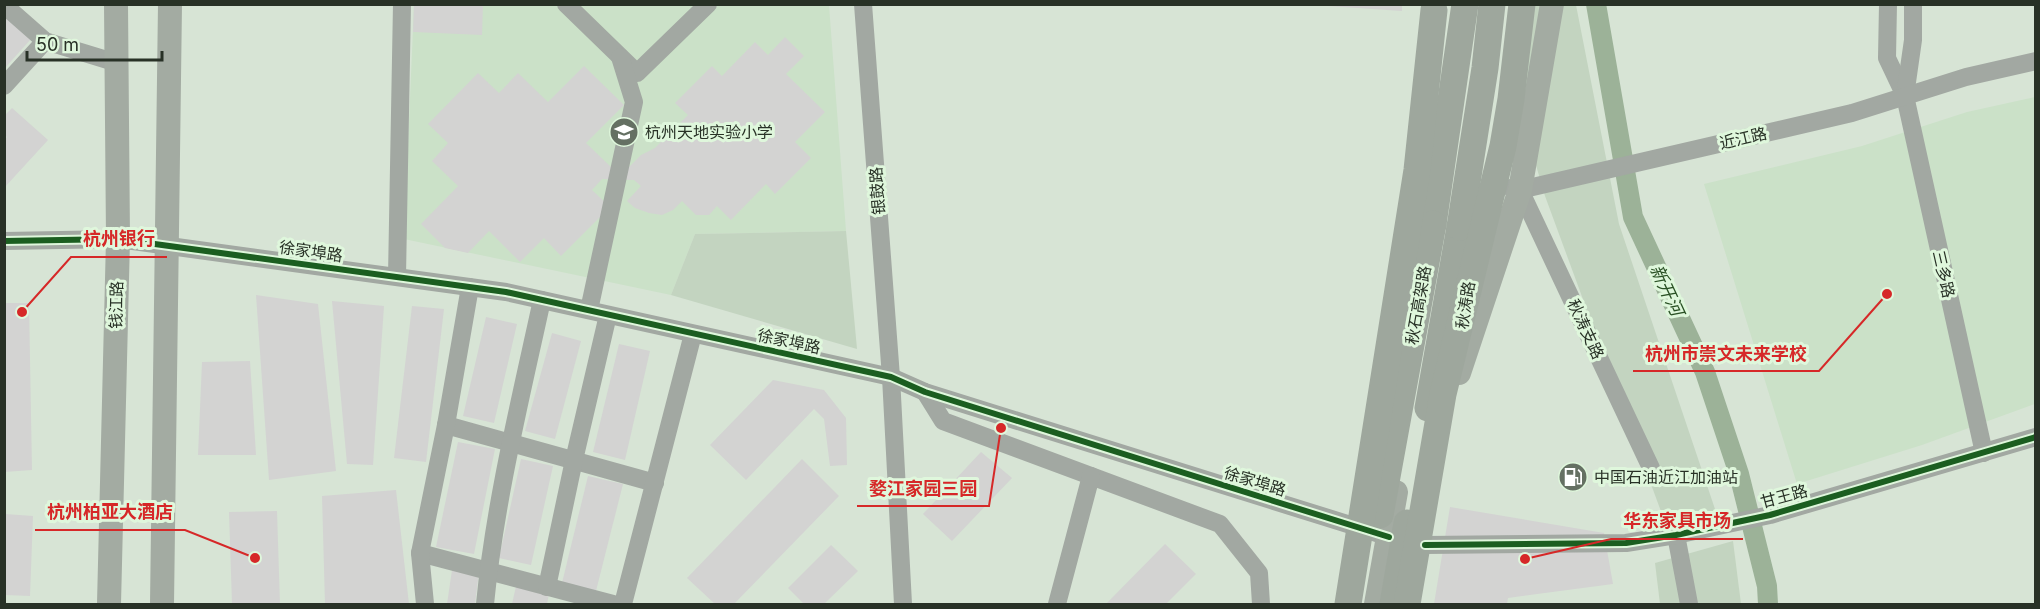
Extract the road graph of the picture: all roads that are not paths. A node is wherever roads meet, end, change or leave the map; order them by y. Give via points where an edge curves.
1 (116, 4) edge
2 (170, 4) edge
3 (402, 4) edge
4 (566, 4) edge
5 (708, 4) edge
6 (863, 4) edge
7 (1466, 4) edge
8 (1492, 4) edge
9 (1510, 4) edge
10 (1522, 4) edge
11 (1552, 4) edge
12 (1888, 4) edge
13 (1913, 4) edge
14 (4, 5) edge
15 (1434, 7) edge
16 (45, 41) junction
17 (620, 57) junction
18 (2036, 61) edge
19 (117, 63) junction
20 (4, 86) edge
21 (1905, 96) junction
22 (1448, 180) junction
23 (1486, 184) junction
24 (1521, 190) junction
25 (118, 239) junction
26 (4, 241) edge
27 (166, 246) junction
28 (397, 276) junction
29 (470, 287) junction
30 (542, 300) junction
31 (589, 310) junction
32 (608, 315) junction
33 (693, 334) junction
34 (891, 377) junction
35 (925, 392) junction
36 (1450, 401) junction
37 (446, 425) junction
38 (2036, 437) edge
39 (511, 443) junction
40 (1984, 453) junction
41 (574, 460) junction
42 (1651, 468) dead end
43 (1091, 476) junction
44 (655, 483) junction
45 (1676, 535) junction
46 (1389, 537) junction
47 (1425, 545) junction
48 (420, 553) junction
49 (488, 571) junction
50 (547, 587) junction
51 (109, 604) edge
52 (162, 604) edge
53 (425, 604) edge
54 (485, 604) edge
55 (613, 604) edge
56 (623, 604) edge
57 (903, 604) edge
58 (1057, 604) edge
59 (1261, 604) edge
60 (1348, 604) edge
61 (1364, 604) edge
62 (1376, 604) edge
63 (1393, 604) edge
64 (1407, 604) edge
65 (1415, 604) edge
66 (1689, 604) edge

1 - 19 main road, 钱江路
2 - 27 main road
3 - 28 street
4 - 17 street
5 - 17 street via 637,73
6 - 34 street, 银鼓路
7 - 22 main road
7 - 61 highway, 秋石高架路, bridge via 1433,224
8 - 63 highway, 秋石高架路, bridge via 1460,227
9 - 23 main road, 秋涛路
10 - 64 highway, bridge via 1503,146 1443,394
11 - 24 main road
12 - 21 street, 三多路 via 1887,58
13 - 21 street, 三多路 via 1913,40
14 - 16 street
15 - 60 highway, bridge via 1417,170
16 - 19 street
16 - 20 street
17 - 31 street via 634,102
18 - 21 street, 近江路
19 - 25 main road, 钱江路
21 - 24 street, 近江路 via 1852,113
21 - 40 street, 三多路
22 - 23 street, 近江路
22 - 46 main road
23 - 24 street, 近江路
23 - 36 main road, 秋涛路
24 - 36 main road
24 - 42 street, 秋涛支路
25 - 26 street, 徐家埠路
25 - 27 street, 徐家埠路
25 - 51 main road, 钱江路
27 - 28 street, 徐家埠路
27 - 52 main road
28 - 29 street, 徐家埠路
29 - 30 street, 徐家埠路
29 - 37 street
30 - 31 street, 徐家埠路
30 - 39 street
31 - 32 street, 徐家埠路
32 - 33 street, 徐家埠路
32 - 41 street
33 - 34 street, 徐家埠路
33 - 44 street
34 - 35 street, 徐家埠路
34 - 57 street, 银鼓路
35 - 43 street via 943,421
35 - 46 street, 徐家埠路
36 - 47 main road, 秋涛路
37 - 39 street
37 - 48 street
38 - 40 street, 甘王路
39 - 41 street
39 - 49 street
40 - 45 street, 甘王路 via 1770,515
41 - 44 street
41 - 50 street
43 - 58 street
43 - 59 street via 1221,524 1259,573
44 - 56 street
45 - 47 street, 甘王路 via 1626,543
45 - 66 street
46 - 62 main road
47 - 65 main road, 秋涛路
48 - 49 street
48 - 53 street
49 - 50 street
49 - 54 street
50 - 55 street

